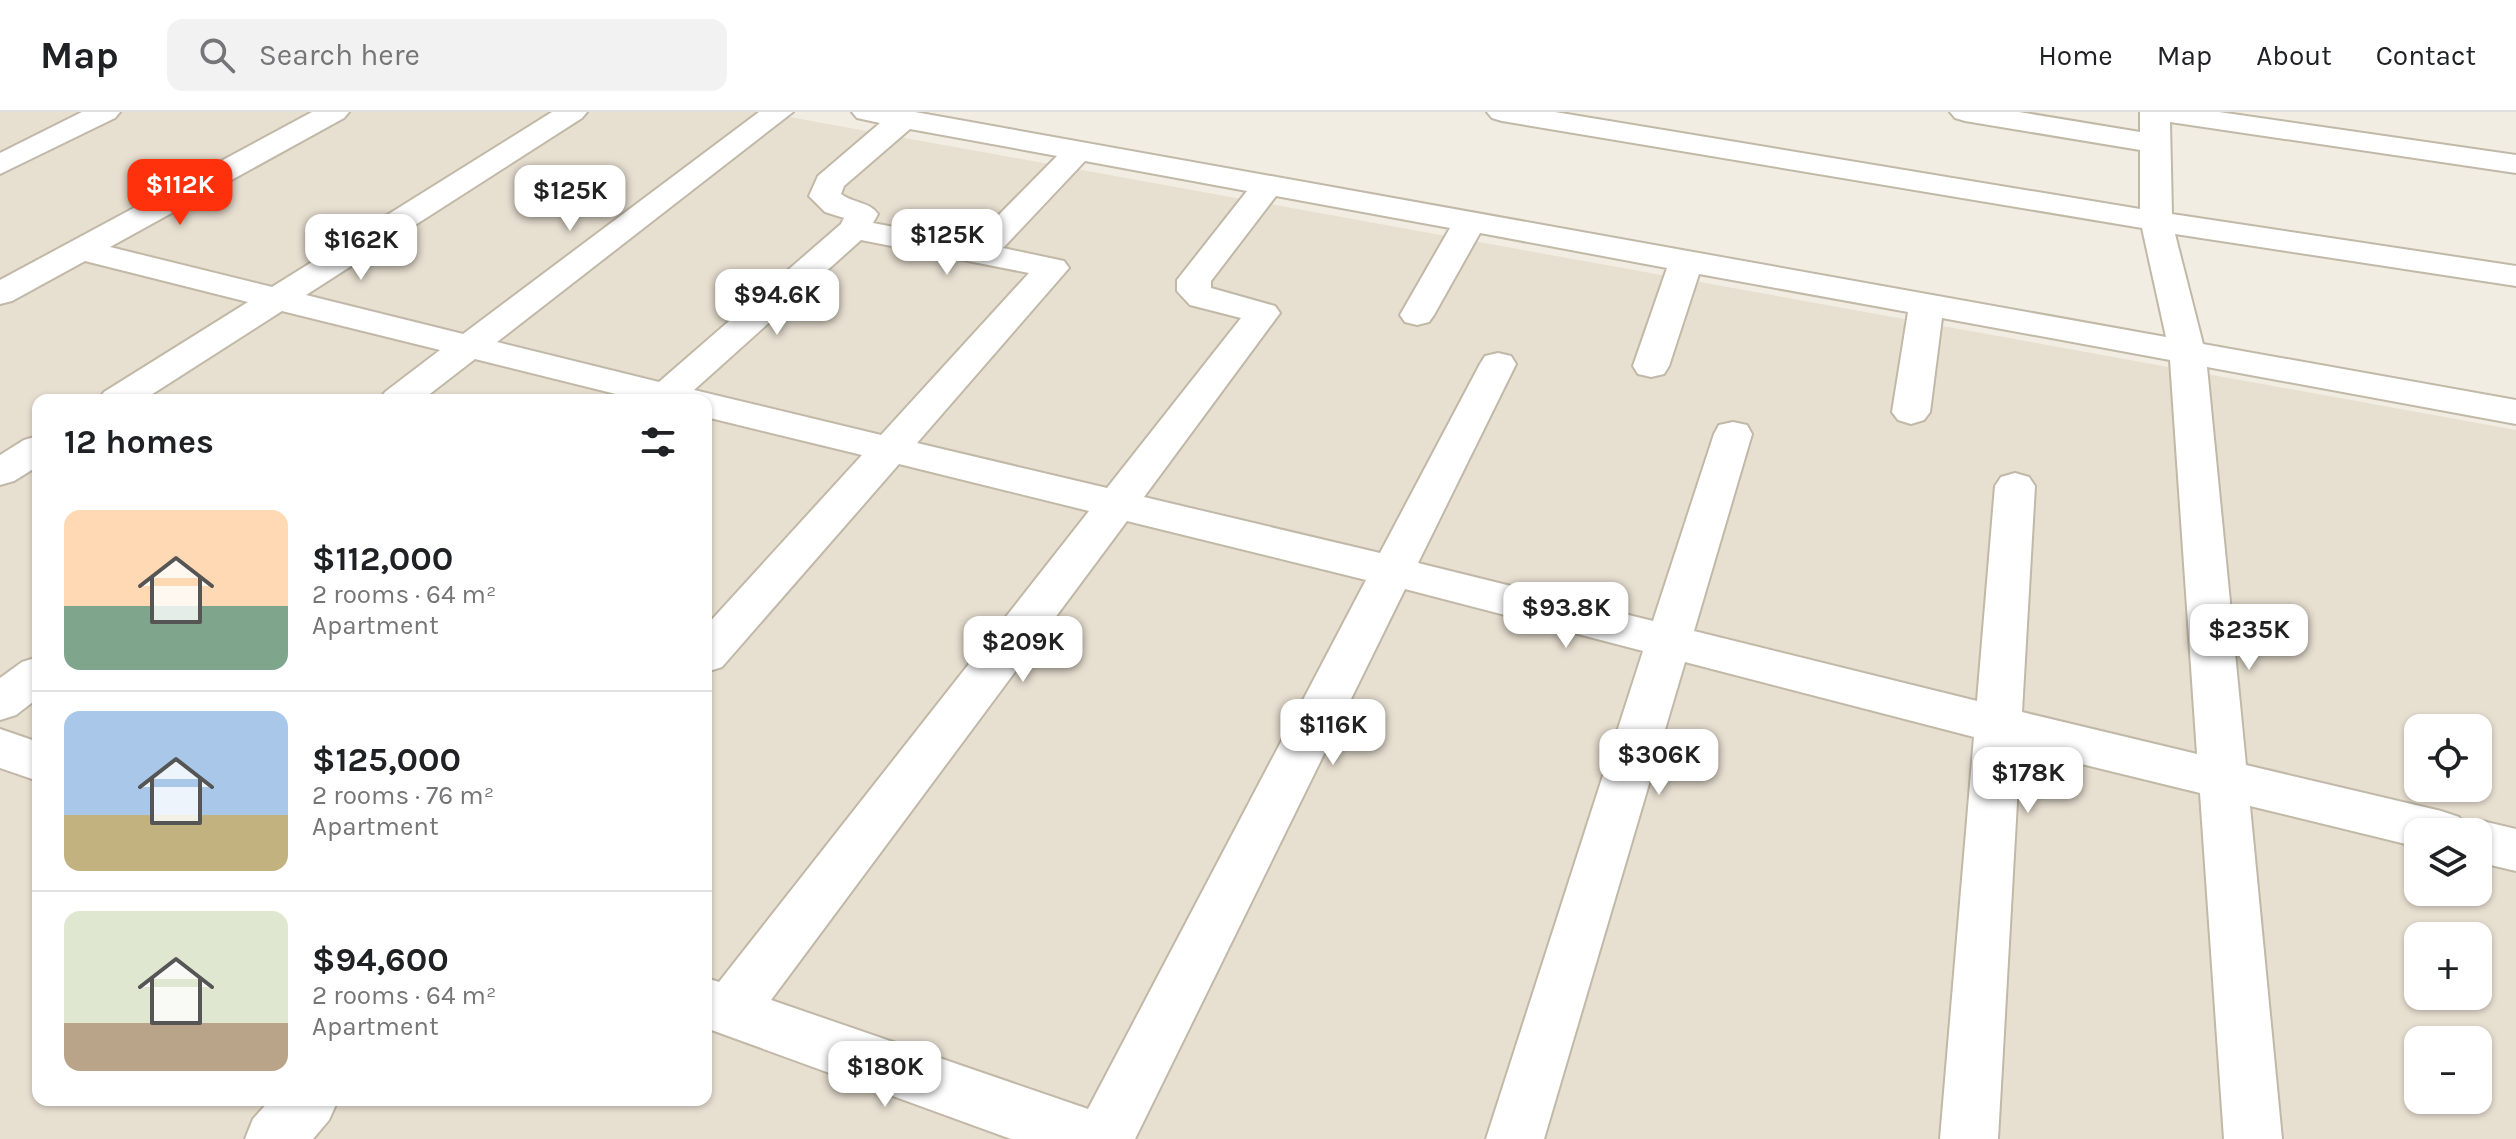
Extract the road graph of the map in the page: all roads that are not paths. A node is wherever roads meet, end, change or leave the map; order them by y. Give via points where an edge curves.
1 (105, 112) edge
2 (334, 112) edge
3 (572, 112) edge
4 (778, 112) edge
5 (867, 112) edge
6 (1502, 112) edge
7 (1965, 112) edge
8 (2157, 112) edge
9 (903, 119) junction
10 (2155, 143) junction
11 (1078, 151) junction
12 (2516, 164) edge
13 (0, 165) edge
14 (1268, 185) junction
15 (2156, 221) junction
16 (1470, 222) junction
17 (854, 229) junction
18 (80, 250) junction
19 (979, 254) junction
20 (1686, 262) junction
21 (2516, 276) edge
22 (0, 294) edge
23 (279, 300) junction
24 (1926, 306) junction
25 (1417, 315) dead end
26 (469, 346) junction
27 (2188, 354) junction
28 (1498, 364) dead end
29 (1651, 366) dead end
30 (127, 394) edge
31 (406, 394) edge
32 (657, 394) edge
33 (686, 394) edge
34 (712, 408) edge
35 (1911, 412) dead end
36 (2516, 412) edge
37 (1733, 434) dead end
38 (889, 450) junction
39 (32, 453) edge
40 (0, 472) edge
41 (2015, 486) dead end
42 (1117, 505) junction
43 (1392, 571) junction
44 (1669, 641) junction
45 (712, 648) edge
46 (32, 678) edge
47 (0, 702) edge
48 (1998, 725) junction
49 (0, 748) edge
50 (32, 760) edge
51 (2223, 778) junction
52 (2404, 823) edge
53 (2492, 844) edge
54 (2516, 850) edge
55 (718, 1007) edge
56 (304, 1106) edge
57 (274, 1139) edge
58 (1091, 1139) edge
59 (1104, 1139) edge
60 (1515, 1139) edge
61 (1969, 1139) edge
62 (2253, 1139) edge

1 - 13 street
2 - 18 street
3 - 23 street
4 - 26 street
5 - 9 street
6 - 15 street
7 - 10 street
8 - 10 street
8 - 12 street
9 - 11 street
9 - 17 street via 829,183 825,196 862,214
10 - 15 street
11 - 14 street
11 - 19 street
14 - 16 street
14 - 42 street via 1194,280 1194,291 1202,298 1263,313
15 - 21 street
15 - 27 street
16 - 20 street
16 - 25 street
17 - 19 street
17 - 33 street
18 - 22 street
18 - 23 street
19 - 38 street via 1052,268
20 - 24 street
20 - 29 street
23 - 26 street
23 - 30 street
24 - 27 street
24 - 35 street
26 - 31 street
26 - 32 street
27 - 36 street
27 - 51 street
28 - 43 street
34 - 38 street
37 - 44 street
38 - 42 street
38 - 45 street
39 - 40 street
41 - 48 street
42 - 43 street
42 - 55 street
43 - 44 street
43 - 59 street
44 - 48 street
44 - 60 street
46 - 47 street
48 - 51 street
48 - 61 street
49 - 50 street
51 - 52 street
51 - 62 street
53 - 54 street
55 - 58 street
56 - 57 street

